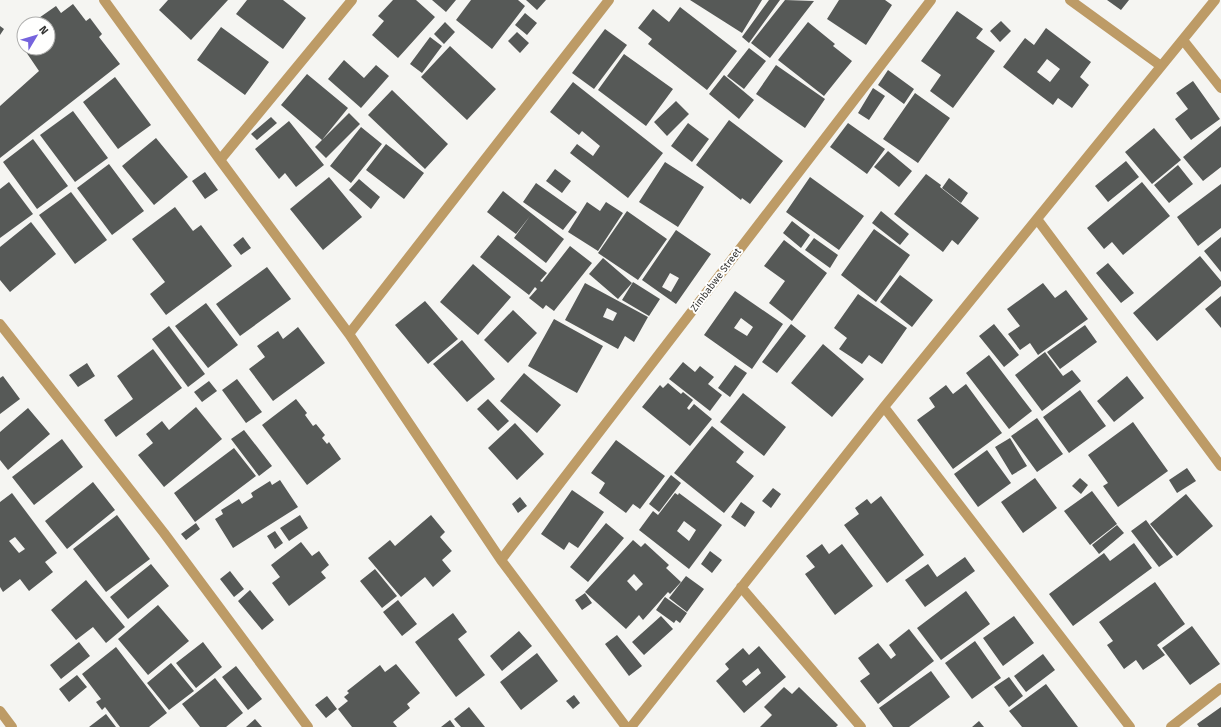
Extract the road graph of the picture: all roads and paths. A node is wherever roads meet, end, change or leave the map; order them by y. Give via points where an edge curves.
1 (104, 0) edge
2 (352, 0) edge
3 (609, 0) edge
4 (931, 0) edge
5 (1070, 0) edge
6 (1215, 0) edge
7 (1183, 40) junction
8 (1161, 66) junction
9 (1221, 88) edge
10 (220, 160) junction
11 (1037, 219) junction
12 (0, 324) edge
13 (349, 334) junction
14 (884, 407) junction
15 (1221, 466) edge
16 (501, 560) junction
17 (741, 587) junction
18 (1221, 688) edge
19 (0, 711) edge
20 (12, 727) edge
21 (308, 727) edge
22 (626, 727) edge
23 (631, 727) edge
24 (861, 727) edge
25 (1130, 727) edge
26 (1171, 727) edge

1 - 10 street
2 - 10 street
3 - 13 street
4 - 16 street, Zimbabwe Street
5 - 8 street
6 - 7 street
7 - 8 street
7 - 9 street
8 - 11 street
10 - 13 street
11 - 14 street
11 - 15 street
12 - 21 street via 164,533
13 - 16 street
14 - 17 street
14 - 25 street
16 - 22 street
17 - 23 street
17 - 24 street
18 - 26 street
19 - 20 street

